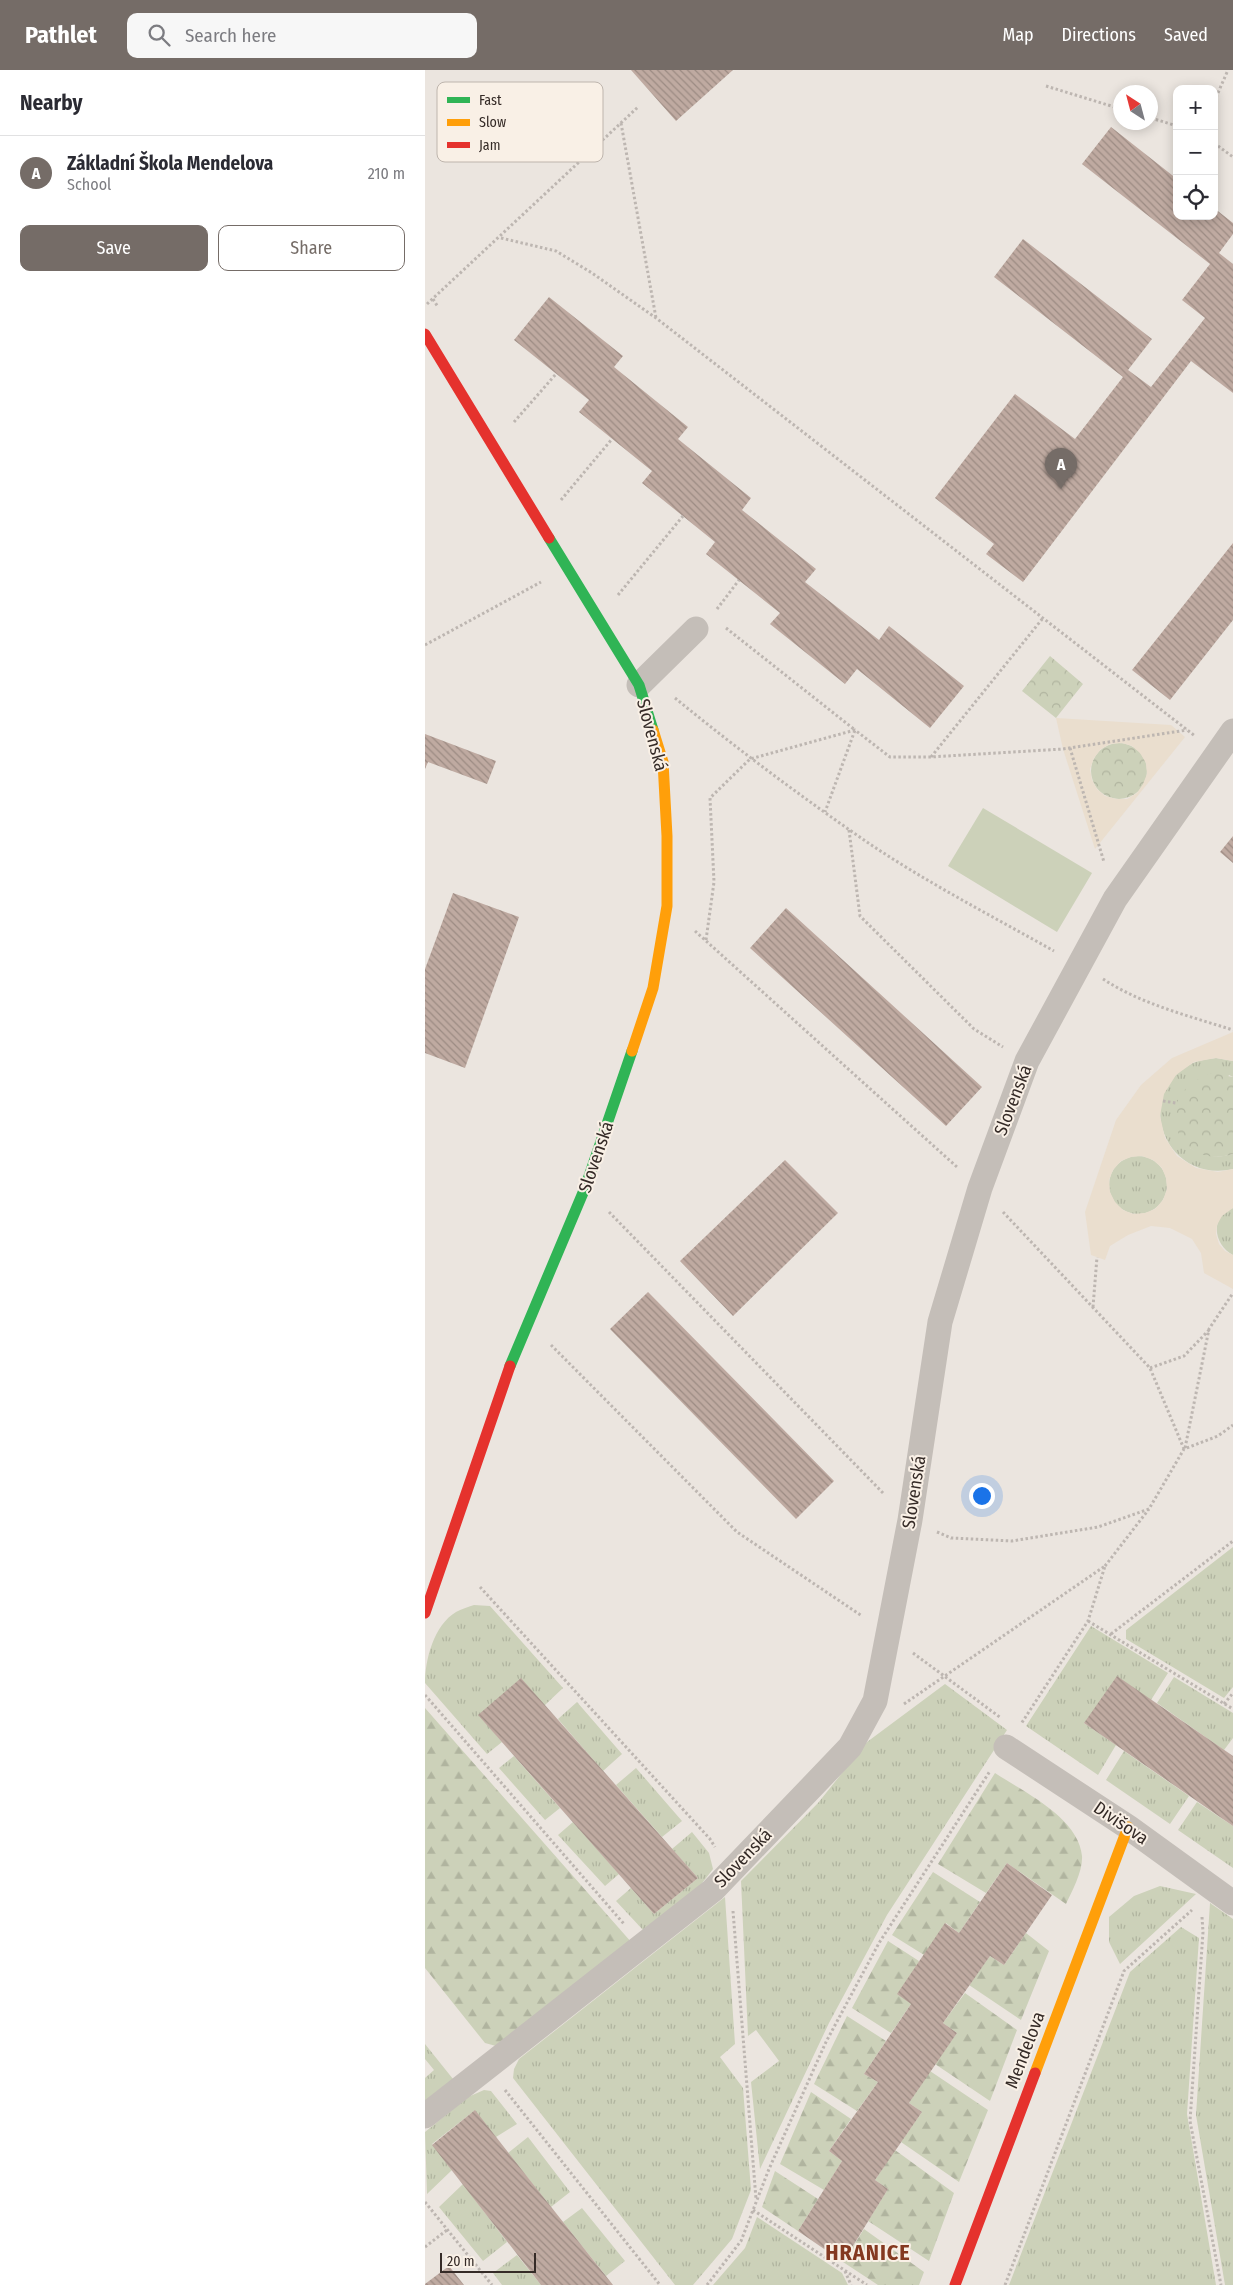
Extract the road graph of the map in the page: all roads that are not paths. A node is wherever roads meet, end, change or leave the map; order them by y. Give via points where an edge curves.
1 (425, 334) edge
2 (704, 623) road end
3 (643, 680) junction
4 (1226, 740) edge
5 (425, 1613) edge
6 (1012, 1739) road end
7 (1128, 1827) junction
8 (1216, 1898) edge
9 (425, 2116) edge
10 (955, 2285) edge

1 - 3 street, Slovenská
2 - 3 street, Slovenská
3 - 5 street, Slovenská via 663,762 667,836 667,906 653,988 585,1188 513,1360
4 - 9 street, Slovenská via 1115,899 1027,1061 980,1188 940,1322 910,1520 875,1701 851,1747 713,1890
6 - 7 street, Divišova
7 - 8 street, Divišova
7 - 10 street, Mendelova

